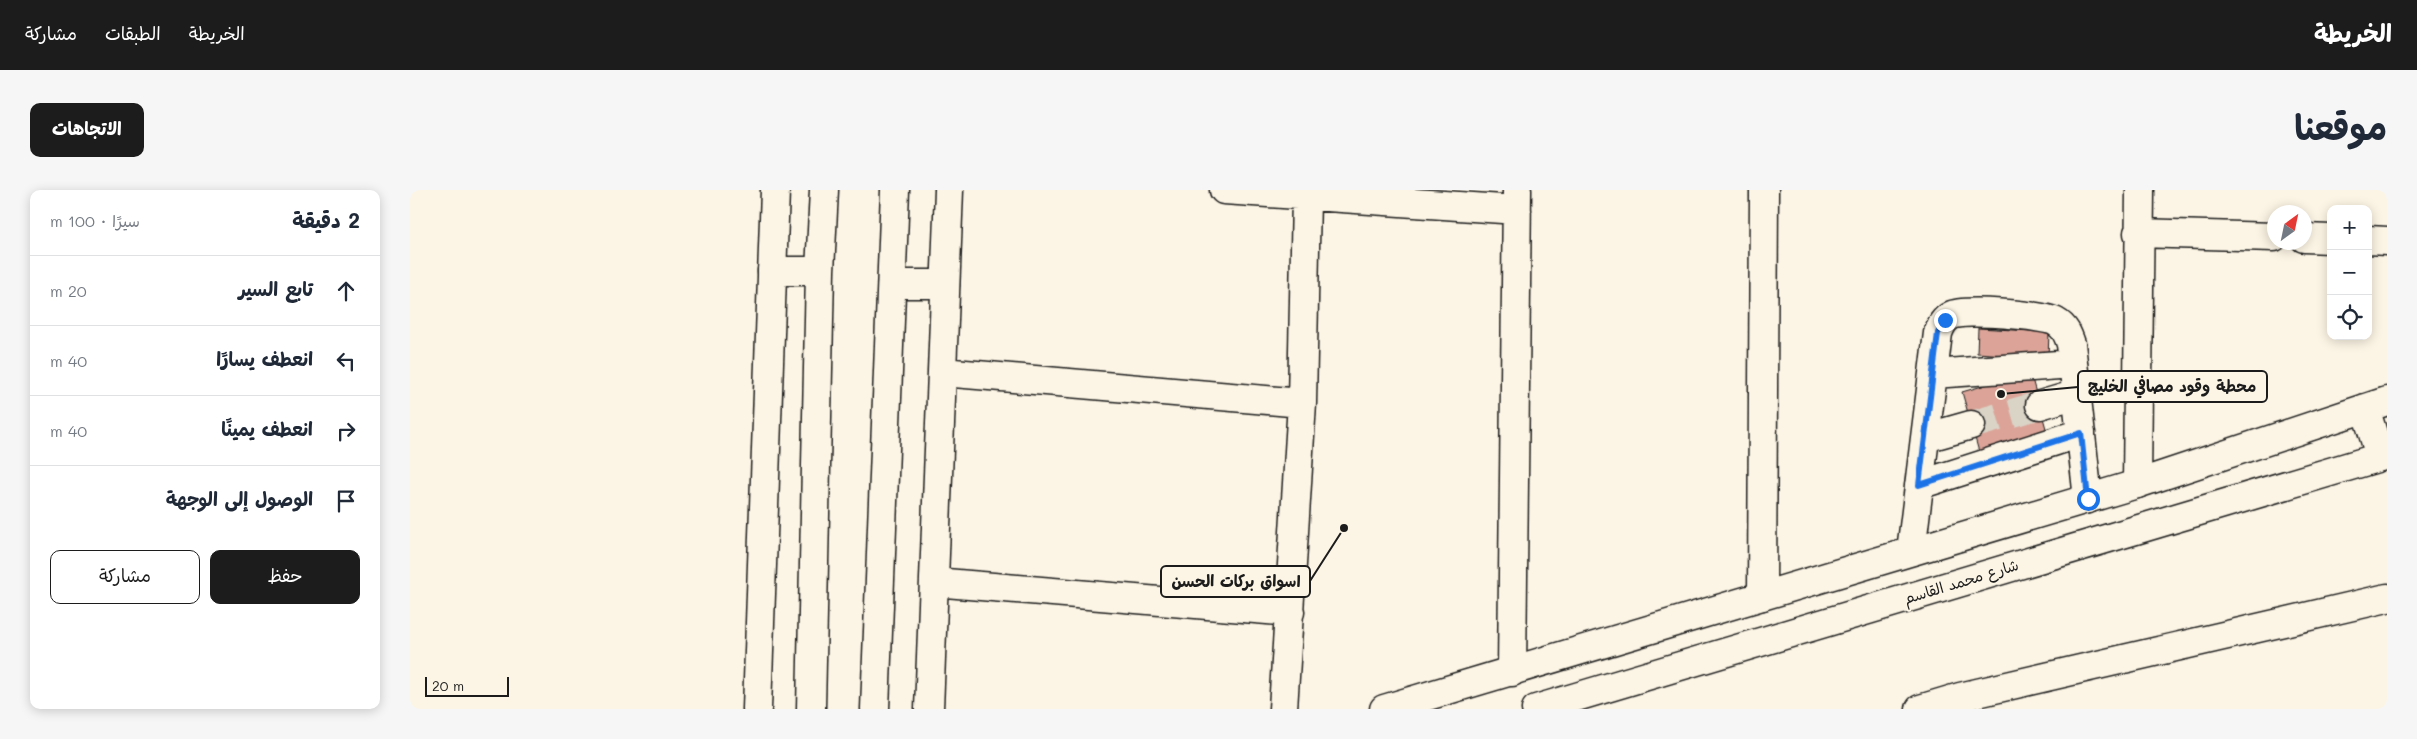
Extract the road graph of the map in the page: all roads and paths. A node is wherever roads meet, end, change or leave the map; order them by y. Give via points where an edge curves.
1 (775, 190) edge
2 (824, 190) edge
3 (895, 190) edge
4 (949, 190) edge
5 (1224, 190) edge
6 (1764, 190) edge
7 (2140, 190) edge
8 (1306, 197) junction
9 (1517, 200) edge
10 (2138, 233) junction
11 (2267, 237) edge
12 (2312, 238) edge
13 (2327, 239) edge
14 (2372, 240) edge
15 (2387, 241) edge
16 (772, 271) junction
17 (820, 271) junction
18 (892, 284) junction
19 (945, 284) junction
20 (2073, 364) junction
21 (942, 372) junction
22 (1933, 374) junction
23 (2077, 394) junction
24 (1302, 403) junction
25 (2040, 405) tunnel mouth
26 (2376, 405) edge
27 (1971, 425) tunnel mouth
28 (2081, 433) junction
29 (1926, 438) junction
30 (2384, 456) edge
31 (2136, 484) junction
32 (1919, 485) junction
33 (2088, 499) junction
34 (1911, 551) junction
35 (934, 582) junction
36 (1762, 596) junction
37 (1910, 596) junction
38 (2387, 598) edge
39 (1290, 612) junction
40 (1512, 672) junction
41 (757, 709) edge
42 (811, 709) edge
43 (875, 709) edge
44 (929, 709) edge
45 (1283, 709) edge
46 (1384, 709) edge
47 (1536, 709) edge
48 (1920, 709) edge

1 - 16 street
2 - 17 street
3 - 18 street
4 - 19 street
5 - 8 street
6 - 36 street
7 - 10 street
8 - 9 street
8 - 24 street
9 - 40 street
10 - 11 street
10 - 31 street
12 - 13 street
14 - 15 street
16 - 17 street
16 - 41 street
17 - 42 street
18 - 19 street
18 - 43 street
19 - 21 street
20 - 22 street
20 - 22 street via 2064,327 2048,318 1958,312 1941,326
20 - 23 street
21 - 24 street
21 - 35 street
22 - 29 street
23 - 25 street
23 - 28 street
24 - 39 street
26 - 30 street
26 - 31 street
27 - 29 street
28 - 32 street
28 - 33 street
29 - 32 street
30 - 37 street, شارع محمد القاسم
31 - 33 street
32 - 34 street
33 - 34 street
34 - 36 street
34 - 37 street
35 - 39 street
35 - 44 street
36 - 40 street
37 - 47 street, شارع محمد القاسم
38 - 48 street
39 - 45 street
40 - 46 street

